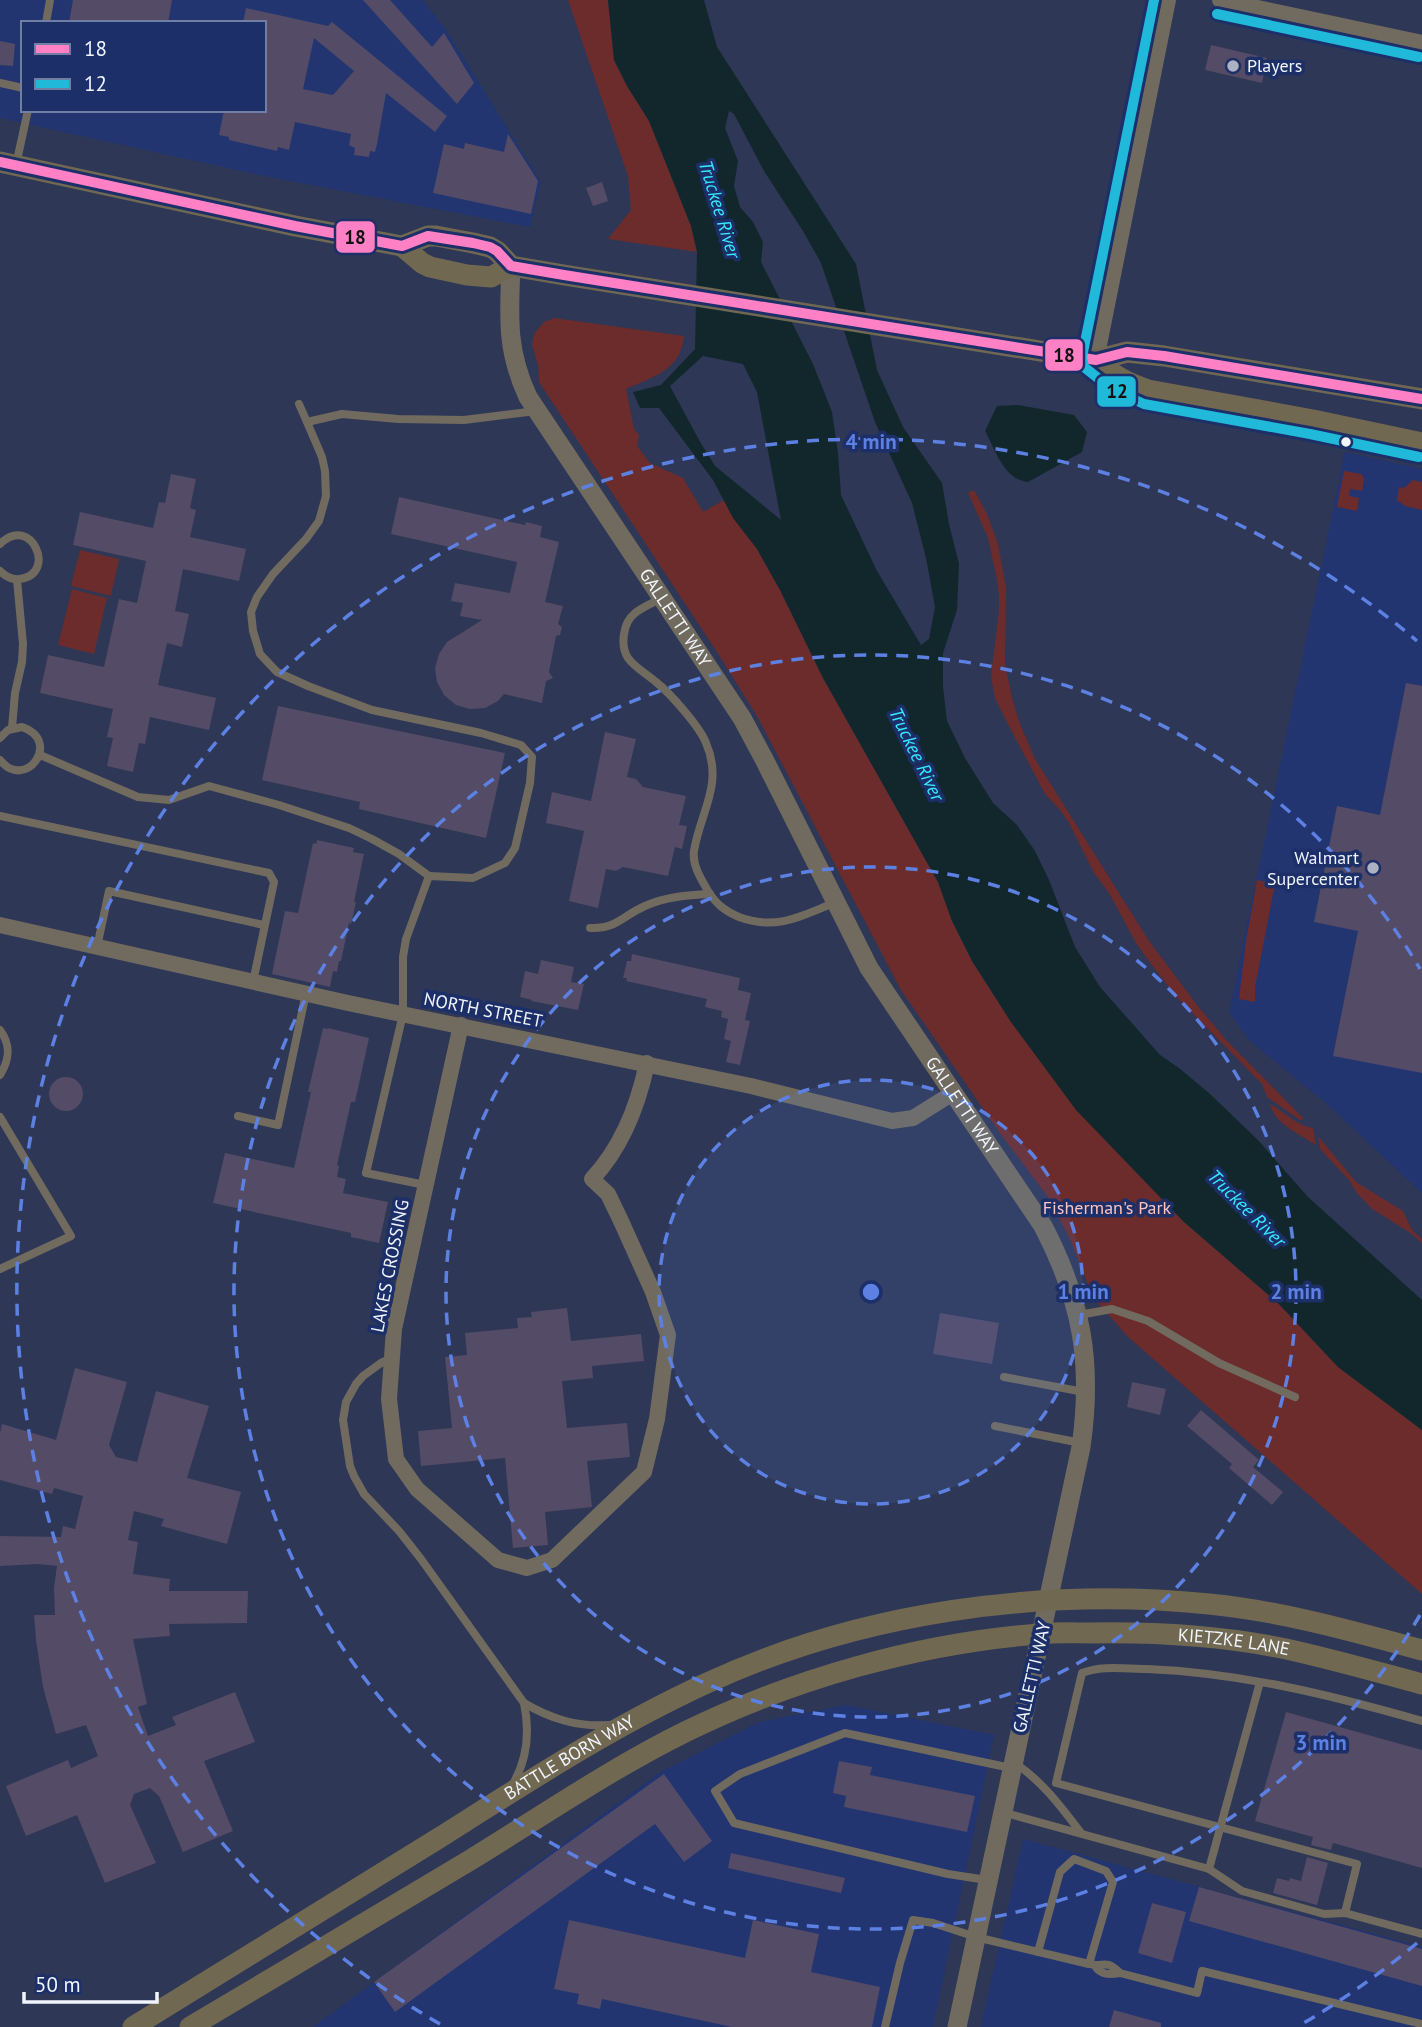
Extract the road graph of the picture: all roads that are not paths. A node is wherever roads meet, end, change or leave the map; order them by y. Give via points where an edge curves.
1 (50, 0) edge
2 (1168, 0) edge
3 (1220, 0) edge
4 (46, 21) edge
5 (1422, 43) edge
6 (0, 83) edge
7 (21, 88) edge
8 (27, 112) edge
9 (8, 164) edge
10 (402, 246) junction
11 (511, 266) junction
12 (1096, 360) junction
13 (1422, 399) edge
14 (299, 404) dead end
15 (536, 411) junction
16 (307, 422) junction
17 (1422, 443) edge
18 (0, 544) edge
19 (0, 571) edge
20 (17, 580) junction
21 (662, 597) junction
22 (12, 728) junction
23 (0, 738) edge
24 (40, 755) junction
25 (0, 761) edge
26 (0, 816) edge
27 (429, 876) junction
28 (709, 894) junction
29 (835, 902) junction
30 (0, 925) edge
31 (264, 925) junction
32 (590, 928) dead end
33 (97, 947) junction
34 (253, 982) junction
35 (306, 993) junction
36 (403, 1014) junction
37 (461, 1025) junction
38 (0, 1030) edge
39 (647, 1063) junction
40 (0, 1075) edge
41 (953, 1093) junction
42 (237, 1116) dead end
43 (0, 1117) edge
44 (425, 1185) junction
45 (0, 1269) edge
46 (1079, 1315) junction
47 (392, 1358) junction
48 (1004, 1377) dead end
49 (1086, 1392) junction
50 (1295, 1397) dead end
51 (995, 1426) dead end
52 (1082, 1443) junction
53 (1049, 1602) junction
54 (1041, 1633) junction
55 (1422, 1650) edge
56 (1260, 1682) junction
57 (1422, 1684) edge
58 (524, 1703) junction
59 (1422, 1721) edge
60 (629, 1722) junction
61 (1012, 1766) junction
62 (502, 1798) junction
63 (1002, 1812) junction
64 (1221, 1828) junction
65 (1081, 1833) junction
66 (1209, 1869) junction
67 (988, 1880) junction
68 (1345, 1913) junction
69 (1422, 1934) edge
70 (976, 1937) junction
71 (1038, 1952) junction
72 (1092, 1965) junction
73 (1422, 2024) edge
74 (133, 2027) edge
75 (190, 2027) edge
76 (885, 2027) edge
77 (957, 2027) edge

1 - 4 lane
2 - 12 street
3 - 5 street
6 - 7 lane
8 - 9 lane
9 - 10 main road
10 - 11 main road via 436,236 490,247
10 - 11 main road via 430,267 475,276 491,277
11 - 12 main road
11 - 15 street, GALLETTI WAY via 512,352
12 - 13 main road via 1127,352 1164,356
12 - 17 main road via 1112,374 1148,390
14 - 16 lane
15 - 16 lane via 464,421 342,414
15 - 21 street, GALLETTI WAY
16 - 27 lane via 326,471 326,496 319,521 257,597 251,612 260,654 277,672 308,686 372,710 521,745 532,757 515,848 505,863 473,878
18 - 20 lane via 16,536 30,540 38,551 35,570
19 - 20 lane
20 - 22 lane via 23,645
21 - 28 lane via 632,615 625,626 626,656 658,683 706,742 712,794 694,853 695,866
21 - 29 street, GALLETTI WAY via 742,718
22 - 23 lane
22 - 24 lane via 35,734
24 - 25 lane via 32,766 19,771
24 - 27 lane via 138,797 169,800 209,786 279,805 349,828
26 - 31 lane via 269,873 274,882
27 - 36 lane via 406,939
28 - 29 lane via 730,913 770,923 795,919
28 - 32 lane via 677,896 644,907 604,929
29 - 41 street, GALLETTI WAY via 869,968
30 - 33 street, NORTH STREET
31 - 33 lane via 109,891
31 - 34 lane
33 - 34 street, NORTH STREET
34 - 35 street, NORTH STREET
35 - 36 street, NORTH STREET
35 - 42 lane via 278,1125
36 - 37 street, NORTH STREET
36 - 44 lane via 366,1173
37 - 39 street, NORTH STREET
37 - 44 street, LAKES CROSSING
38 - 40 lane via 9,1052
39 - 41 street, NORTH STREET via 892,1121 913,1118
39 - 47 street, LAKES CROSSING via 629,1124 592,1179 608,1194 621,1221 667,1335 657,1419 643,1472 552,1560 527,1568 498,1560 417,1489 396,1459 389,1399
41 - 46 street, GALLETTI WAY via 1044,1226
43 - 45 lane via 71,1236
44 - 47 street, LAKES CROSSING
46 - 49 street, GALLETTI WAY
46 - 50 lane via 1112,1309 1148,1321 1219,1363
47 - 58 lane via 363,1376 346,1402 344,1420 354,1476 364,1494 421,1559
48 - 49 lane
49 - 52 street, GALLETTI WAY
51 - 52 lane
52 - 53 street, GALLETTI WAY
53 - 54 street, GALLETTI WAY
53 - 55 main road, KIETZKE LANE via 1207,1603 1303,1619
53 - 60 main road, BATTLE BORN WAY via 923,1616 827,1638 737,1669
54 - 57 main road, KIETZKE LANE via 1219,1639 1282,1648
54 - 61 street, GALLETTI WAY
54 - 75 main road, BATTLE BORN WAY via 900,1655 746,1704 639,1757
56 - 59 lane
56 - 64 lane
56 - 64 lane via 1181,1671 1110,1668 1082,1673 1056,1783
58 - 60 lane via 549,1717 579,1725
58 - 62 lane via 526,1750 518,1775
60 - 62 main road, BATTLE BORN WAY
61 - 63 street, GALLETTI WAY
61 - 65 lane via 1029,1773
61 - 67 lane via 845,1733 740,1774 715,1791 734,1823
62 - 74 main road, BATTLE BORN WAY
63 - 65 lane
63 - 67 street, GALLETTI WAY
64 - 66 lane
64 - 68 lane via 1357,1864
65 - 66 lane
66 - 68 lane via 1242,1891 1324,1914
67 - 70 street, GALLETTI WAY
68 - 69 lane
70 - 71 lane
70 - 76 lane via 913,1920
70 - 77 street, GALLETTI WAY
71 - 72 lane
71 - 72 lane via 1060,1872 1074,1859 1106,1871 1113,1882
72 - 73 lane via 1110,1975 1120,1973 1197,1993 1202,1970

